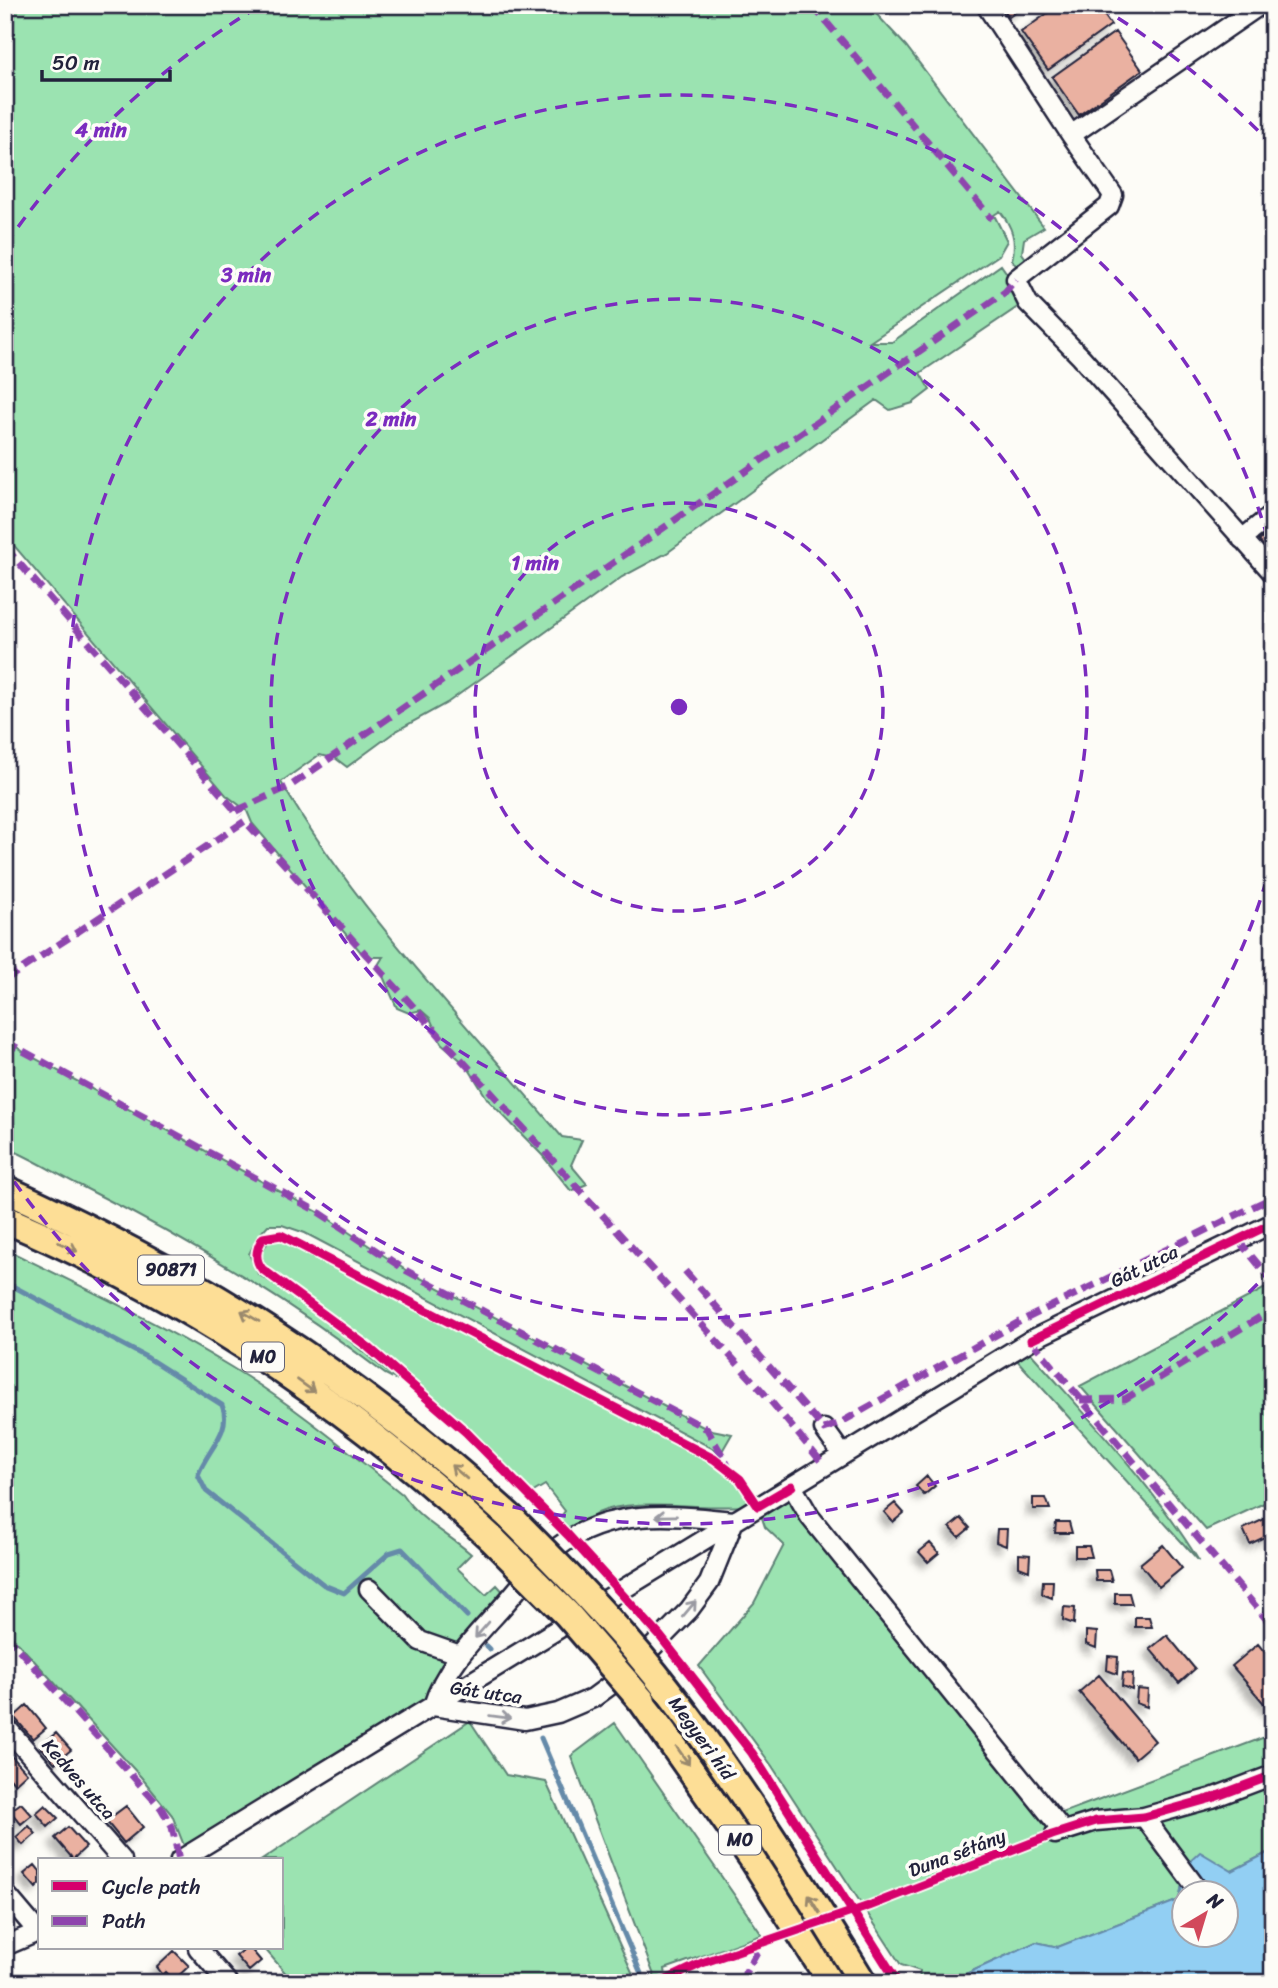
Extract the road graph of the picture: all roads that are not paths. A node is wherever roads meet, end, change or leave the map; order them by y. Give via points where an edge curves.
1 (986, 5) edge
2 (1260, 5) edge
3 (1072, 135) junction
4 (1273, 514) edge
5 (1242, 539) junction
6 (1273, 573) edge
7 (5, 1189) edge
8 (5, 1219) edge
9 (1273, 1223) edge
10 (327, 1368) joint
11 (824, 1429) dead end
12 (842, 1454) junction
13 (793, 1486) junction
14 (734, 1521) junction
15 (369, 1589) dead end
16 (460, 1656) junction
17 (433, 1706) junction
18 (5, 1726) edge
19 (1273, 1775) edge
20 (1144, 1817) junction
21 (120, 1858) edge
22 (183, 1858) edge
23 (1191, 1880) edge
24 (5, 1893) edge
25 (38, 1930) edge
26 (38, 1931) edge
27 (5, 1946) edge
28 (200, 1950) edge
29 (228, 1983) edge
30 (832, 1983) edge
31 (863, 1983) edge

1 - 3 street
2 - 3 street
3 - 5 street via 1113,195 1109,206 1016,279 1028,303
4 - 5 street
5 - 6 street
10 -> 7 highway, 90871 via 201,1286
8 -> 30 highway, Megyeri híd / M0, bridge via 180,1306 293,1376 374,1437 492,1539 567,1614 642,1702 753,1859
9 - 12 street, Gát utca via 1031,1340
31 -> 10 highway, Megyeri híd / M0, bridge via 781,1851 653,1672 510,1517 434,1450
11 - 12 street
12 - 13 street, Gát utca
13 - 14 street, Gát utca
13 - 20 street via 810,1517 1058,1833 1096,1821
14 -> 16 street, Gát utca via 674,1515 626,1517 592,1527 545,1559
14 - 17 street
17 -> 14 street, Gát utca via 525,1720 593,1698 627,1673 690,1610 709,1583
15 - 16 street via 420,1641
16 - 17 street, Gát utca
17 - 22 street, Gát utca
18 - 21 street, Kedves utca
19 - 20 street
20 - 23 street
24 - 25 street
26 - 27 street
28 - 29 street

